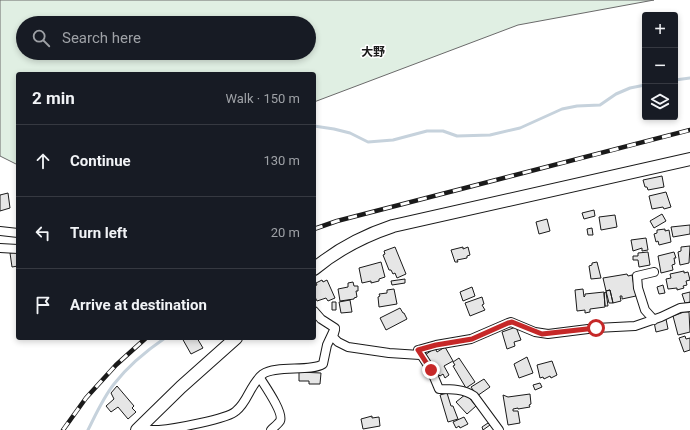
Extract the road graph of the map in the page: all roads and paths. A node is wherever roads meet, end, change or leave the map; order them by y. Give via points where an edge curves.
1 (690, 159) edge
2 (0, 230) edge
3 (16, 232) edge
4 (0, 248) edge
5 (16, 249) edge
6 (316, 267) edge
7 (654, 272) dead end
8 (690, 307) edge
9 (316, 314) edge
10 (654, 320) junction
11 (335, 328) junction
12 (234, 340) edge
13 (418, 350) junction
14 (260, 378) junction
15 (138, 430) edge
16 (271, 430) edge
17 (499, 430) edge

1 - 6 street via 392,226 348,245
2 - 3 street
4 - 5 street
7 - 10 street via 638,276 638,288 645,310
8 - 10 street via 680,308
9 - 11 street
10 - 13 street via 635,326 548,334 512,322 472,339
11 - 13 street via 333,337 345,346 420,355
11 - 14 street via 320,366 268,372
12 - 15 street
13 - 17 street via 439,389 469,392
14 - 15 street via 235,413 210,421 160,430
14 - 16 street via 281,418

